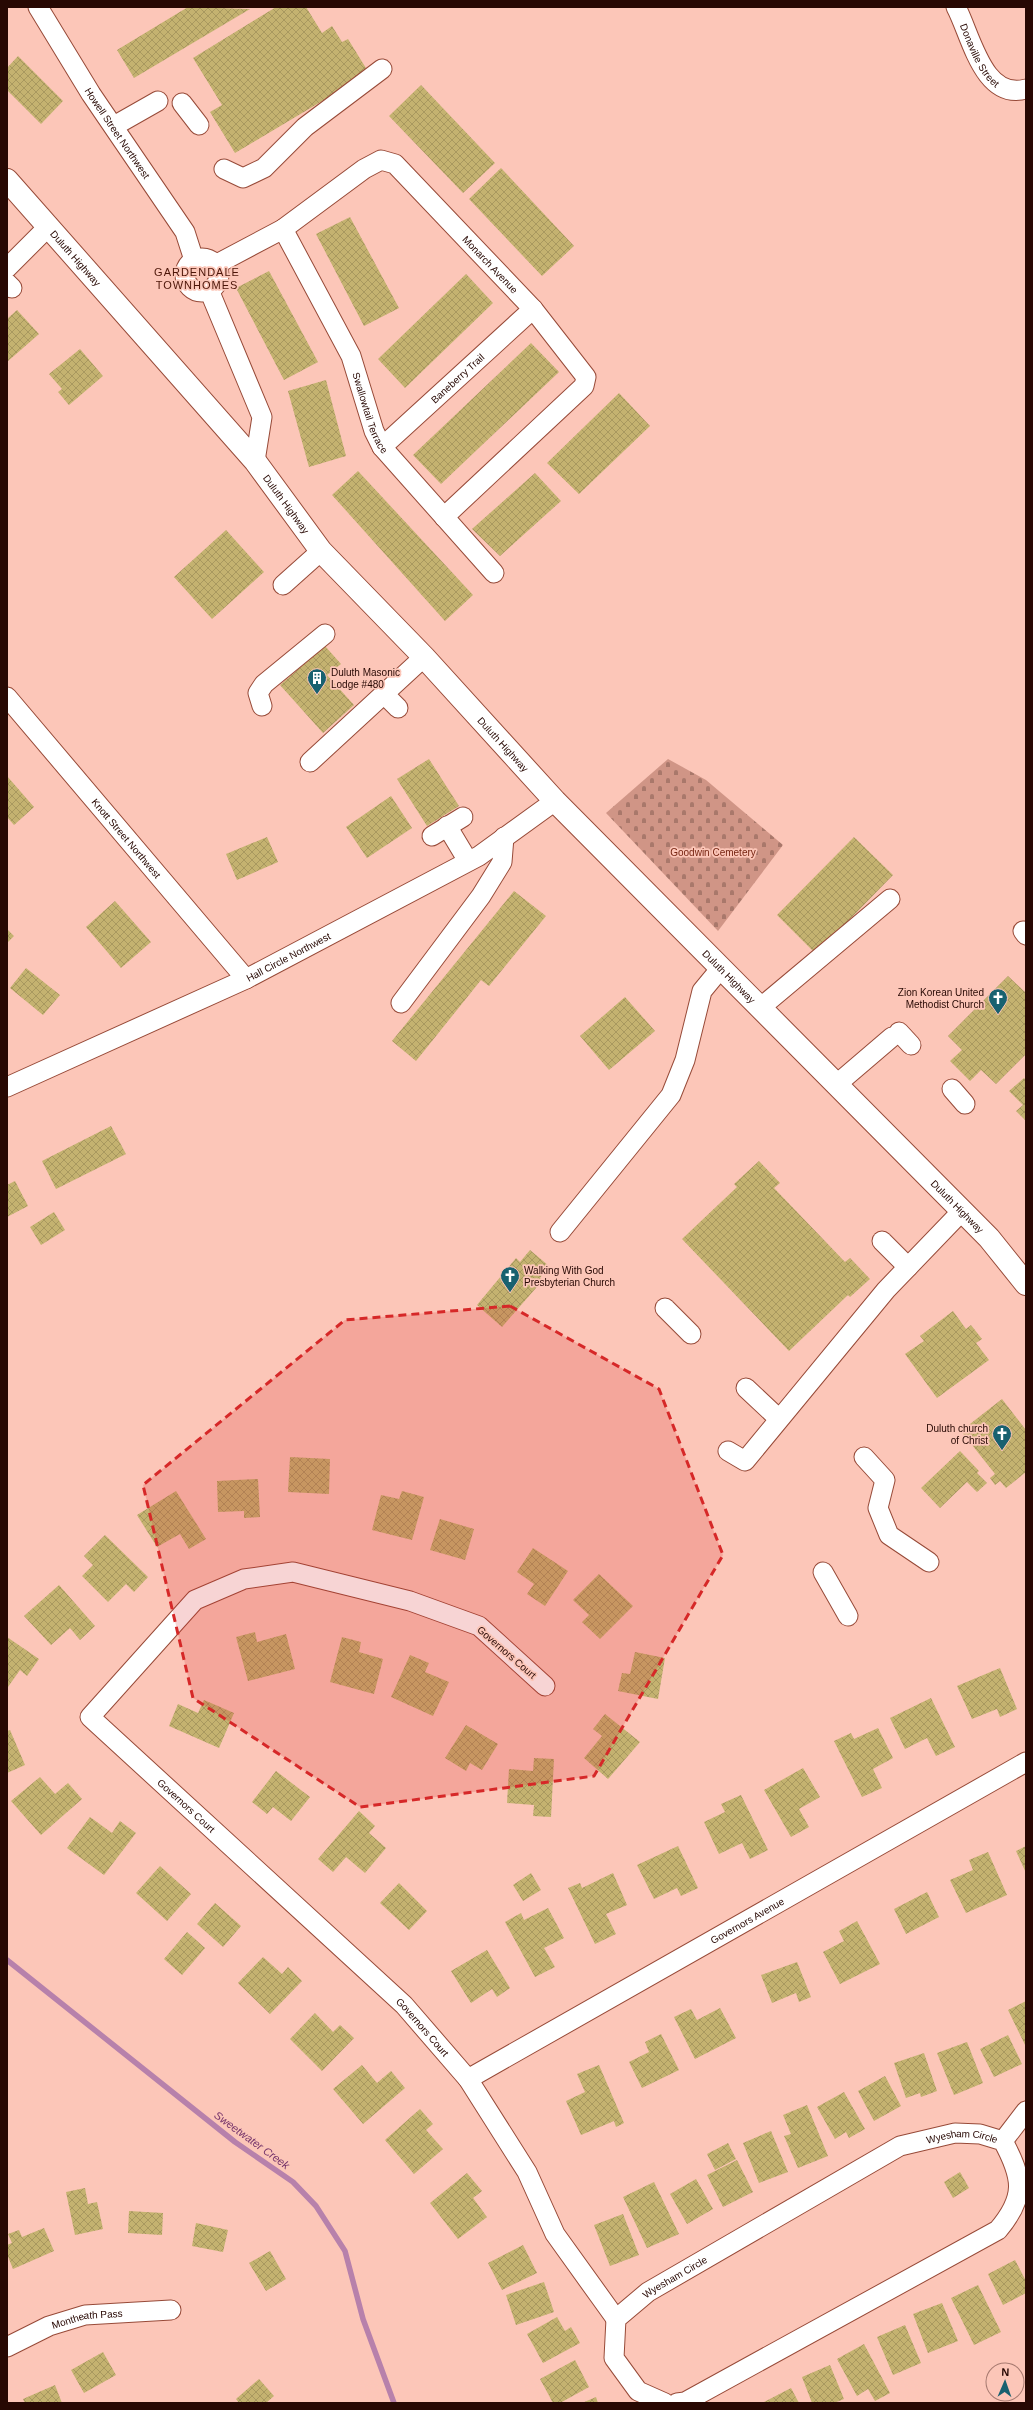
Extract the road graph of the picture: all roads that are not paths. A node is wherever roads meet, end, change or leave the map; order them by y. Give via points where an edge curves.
1 (38, 7) edge
2 (956, 7) edge
3 (382, 69) dead end
4 (1021, 91) edge
5 (158, 101) dead end
6 (182, 104) dead end
7 (199, 125) dead end
8 (114, 126) junction
9 (224, 169) dead end
10 (7, 180) edge
11 (50, 226) junction
12 (283, 229) junction
13 (194, 260) junction
14 (215, 265) junction
15 (7, 268) edge
16 (209, 290) junction
17 (533, 309) junction
18 (382, 447) junction
19 (255, 461) junction
20 (444, 517) junction
21 (321, 551) junction
22 (494, 573) dead end
23 (283, 585) dead end
24 (325, 634) dead end
25 (424, 657) junction
26 (377, 692) junction
27 (7, 697) edge
28 (262, 706) dead end
29 (398, 708) dead end
30 (310, 762) dead end
31 (555, 800) junction
32 (447, 826) dead end
33 (504, 837) junction
34 (468, 861) junction
35 (890, 898) dead end
36 (721, 968) junction
37 (246, 978) junction
38 (401, 1003) dead end
39 (760, 1008) junction
40 (901, 1038) dead end
41 (837, 1084) junction
42 (7, 1087) edge
43 (952, 1089) dead end
44 (965, 1104) dead end
45 (962, 1211) junction
46 (560, 1232) dead end
47 (882, 1241) dead end
48 (908, 1267) junction
49 (1026, 1284) edge
50 (666, 1308) dead end
51 (691, 1334) dead end
52 (746, 1388) dead end
53 (779, 1419) junction
54 (728, 1450) dead end
55 (864, 1457) dead end
56 (929, 1562) dead end
57 (823, 1572) dead end
58 (848, 1616) dead end
59 (545, 1686) dead end
60 (1026, 1762) edge
61 (468, 2079) junction
62 (1026, 2111) edge
63 (1003, 2141) junction
64 (171, 2310) dead end
65 (616, 2318) junction
66 (7, 2347) edge
67 (665, 2403) edge
68 (677, 2403) edge

1 - 8 street, Howell Street Northwest via 91,94
2 - 4 street, Donaville Street via 984,72 999,86
3 - 9 street via 305,127 264,168 243,178
5 - 8 street
6 - 7 street
8 - 13 street, Howell Street Northwest via 185,232
10 - 11 main road, Duluth Highway
11 - 15 street
11 - 19 main road, Duluth Highway
12 - 14 street, Monarch Avenue
12 - 17 street, Monarch Avenue via 364,169 381,160 395,164
12 - 18 street, Swallowtail Terrace via 351,356 374,431
13 - 14 street via 208,259
13 - 16 street via 187,266 185,280 195,290
14 - 16 street via 218,279
16 - 19 street via 262,417
17 - 18 street, Baneberry Trail
17 - 20 street, Monarch Avenue via 586,376 584,386
18 - 20 street, Swallowtail Terrace
19 - 21 main road, Duluth Highway
20 - 22 street, Swallowtail Terrace
21 - 23 street
21 - 25 main road, Duluth Highway
24 - 28 street via 264,684 258,693
25 - 26 street
25 - 31 main road, Duluth Highway
26 - 29 street
26 - 30 street
27 - 37 street, Knott Street Northwest
31 - 33 street, Hall Circle Northwest
31 - 36 main road, Duluth Highway
32 - 34 street
33 - 34 street, Hall Circle Northwest
33 - 38 street via 502,862 481,896
34 - 37 street, Hall Circle Northwest
35 - 39 street
36 - 39 main road, Duluth Highway
36 - 46 street via 702,991 685,1060 671,1095
37 - 42 street, Hall Circle Northwest
39 - 41 main road, Duluth Highway
40 - 41 street
41 - 45 main road, Duluth Highway
43 - 44 street
45 - 48 street
45 - 49 main road, Duluth Highway via 989,1238
47 - 48 street
48 - 53 street
50 - 51 street
52 - 53 street
53 - 54 street via 745,1461
55 - 56 street via 885,1480 878,1508 889,1535
57 - 58 street
59 - 61 street, Governors Court via 479,1626 410,1601 293,1572 244,1579 195,1600 90,1717 404,2005
60 - 61 street, Governors Avenue
61 - 65 street, Governors Court via 527,2172 555,2234
62 - 63 street
63 - 65 street, Wyesham Circle via 980,2134 955,2133 900,2146 648,2292
63 - 68 street, Wyesham Circle via 1015,2164 1019,2193 1013,2212 998,2230 685,2402
64 - 66 street, Montheath Pass via 85,2315 49,2326
65 - 67 street via 614,2358 638,2391

